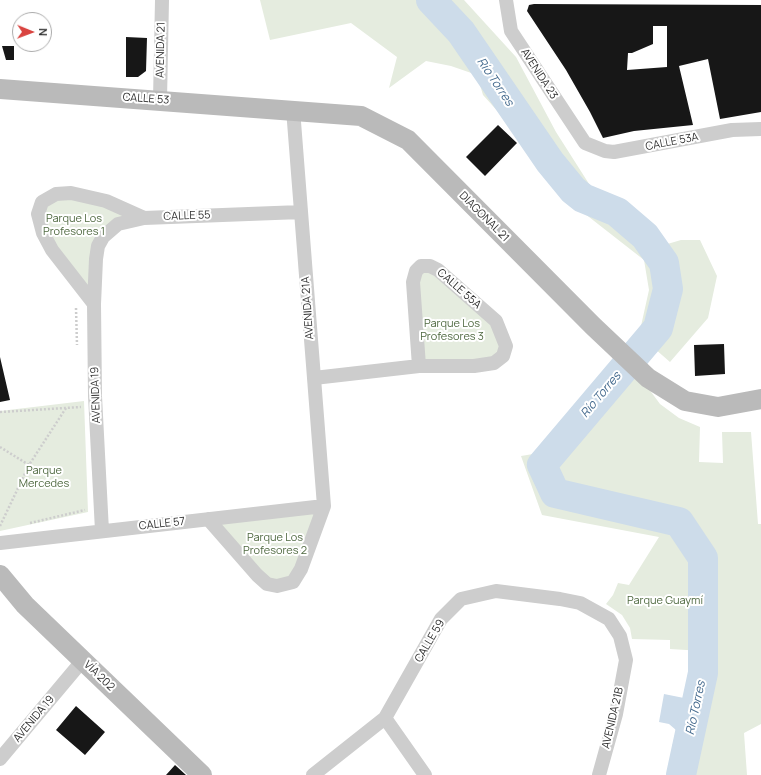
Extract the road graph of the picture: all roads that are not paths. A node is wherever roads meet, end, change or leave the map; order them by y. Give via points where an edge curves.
1 (162, 0) edge
2 (506, 0) edge
3 (0, 89) edge
4 (160, 100) junction
5 (293, 109) junction
6 (761, 129) edge
7 (585, 143) joint
8 (301, 212) junction
9 (144, 218) junction
10 (96, 259) joint
11 (94, 304) junction
12 (419, 366) junction
13 (314, 378) junction
14 (761, 399) edge
15 (324, 506) junction
16 (208, 519) junction
17 (102, 531) junction
18 (0, 543) edge
19 (0, 575) edge
20 (83, 660) junction
21 (626, 660) joint
22 (385, 718) junction
23 (0, 759) edge
24 (202, 775) edge
25 (313, 775) edge
26 (425, 775) edge
27 (599, 775) edge

1 - 4 street, AVENIDA 21
2 - 7 street, AVENIDA 23 via 511,30
3 - 4 main road, CALLE 53
4 - 5 main road, CALLE 53
5 - 8 street, AVENIDA 21A
5 - 14 main road, DIAGONAL 21 via 361,116 408,140 648,378 685,401 718,407
6 - 7 street, CALLE 53A via 732,130 614,152
8 - 9 street, CALLE 55
8 - 13 street, AVENIDA 21A
9 - 10 street, CALLE 55 via 118,224 110,229 98,246
9 - 11 street via 106,201 84,195 56,194 42,202 38,214 43,233 52,250
10 - 11 street, AVENIDA 19
11 - 17 street, AVENIDA 19
12 - 12 street, CALLE 55A via 474,366 494,363 502,356 506,346 496,321 438,270 430,266 421,266 416,271 413,282
12 - 13 street, CALLE 55A
13 - 15 street, AVENIDA 21A
15 - 16 street, CALLE 57
15 - 16 street via 301,569 293,582 277,586 267,584 257,576
16 - 17 street, CALLE 57
17 - 18 street, CALLE 57
19 - 20 main road, VÍA 202 via 25,605
20 - 23 street, AVENIDA 19
20 - 24 main road, VÍA 202
21 - 22 street, CALLE 59 via 620,636 610,619 580,603 496,591 461,599 441,620
21 - 27 street, AVENIDA 21B via 616,714
22 - 25 street, CALLE 59
22 - 26 street

